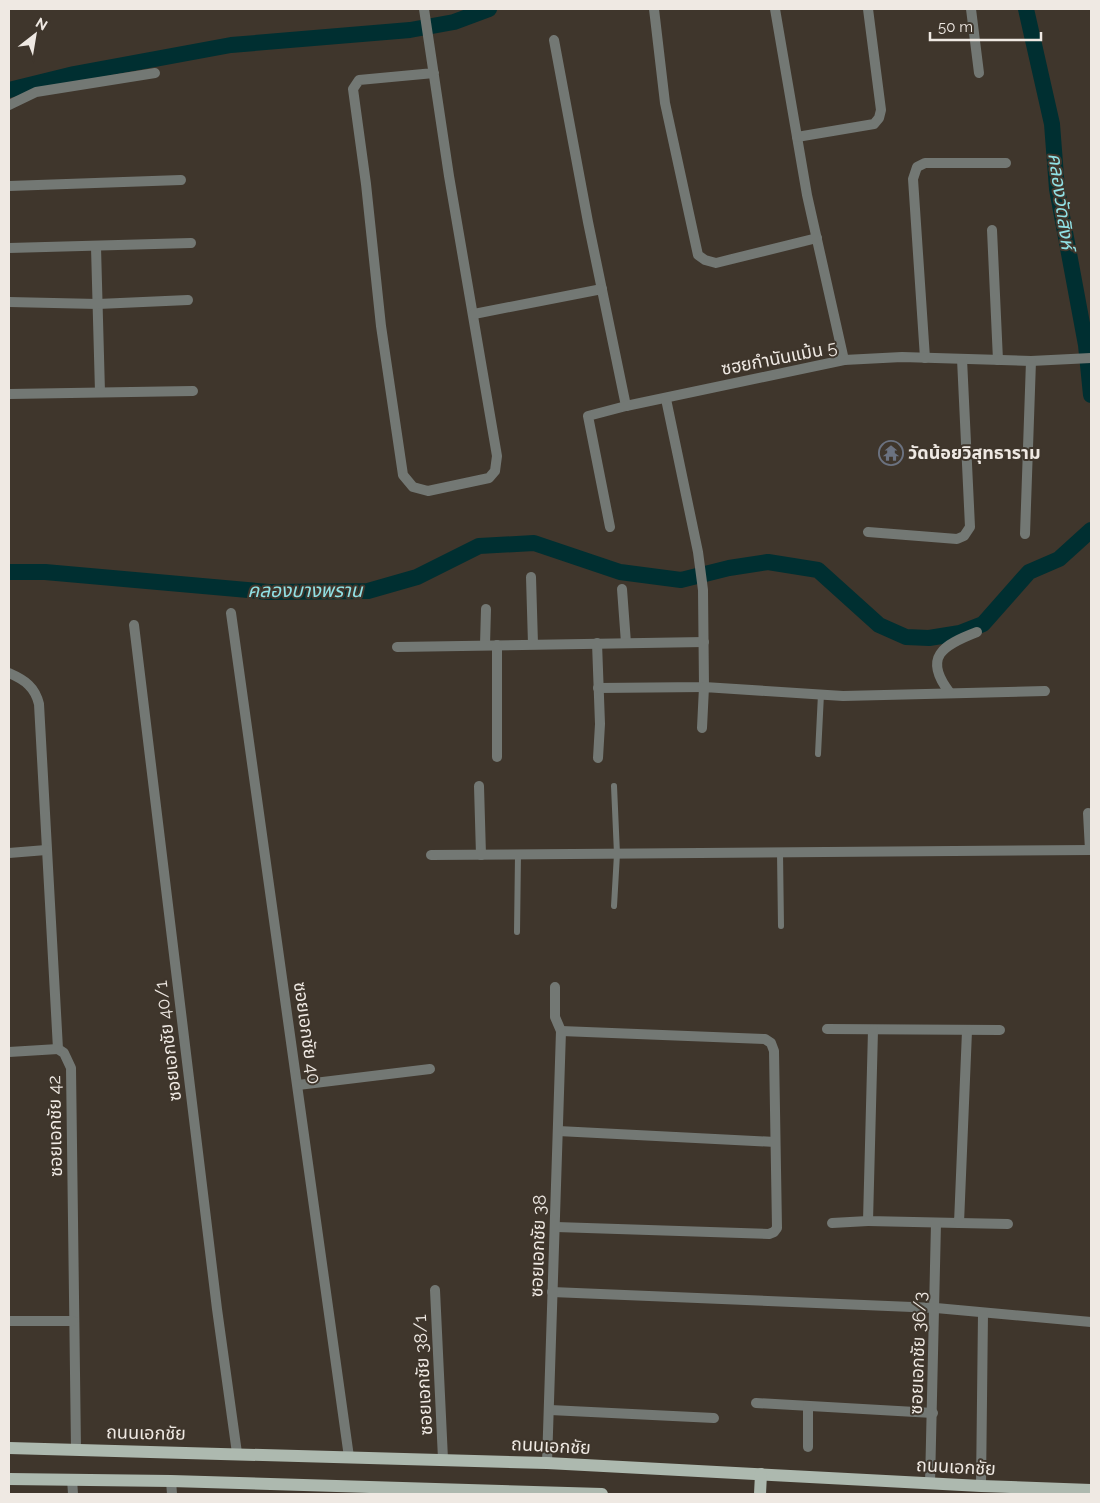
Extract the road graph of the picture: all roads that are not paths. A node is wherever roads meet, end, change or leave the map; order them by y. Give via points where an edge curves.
1 (424, 9) edge
2 (654, 9) edge
3 (775, 9) edge
4 (868, 9) edge
5 (971, 9) edge
6 (554, 40) dead end
7 (434, 73) junction
8 (155, 74) dead end
9 (979, 74) dead end
10 (9, 105) edge
11 (797, 136) junction
12 (1006, 162) dead end
13 (181, 180) dead end
14 (9, 186) edge
15 (992, 230) dead end
16 (817, 238) junction
17 (191, 243) dead end
18 (96, 247) junction
19 (9, 248) edge
20 (602, 289) junction
21 (188, 300) dead end
22 (9, 302) edge
23 (98, 304) junction
24 (474, 314) junction
25 (925, 358) junction
26 (1091, 358) edge
27 (962, 359) junction
28 (844, 360) junction
29 (998, 360) junction
30 (1031, 361) junction
31 (193, 391) dead end
32 (100, 392) junction
33 (9, 394) edge
34 (666, 399) junction
35 (626, 406) junction
36 (610, 527) dead end
37 (868, 532) dead end
38 (1025, 534) dead end
39 (531, 577) dead end
40 (622, 589) dead end
41 (486, 609) dead end
42 (231, 614) dead end
43 (134, 624) dead end
44 (977, 632) dead end
45 (704, 642) junction
46 (596, 643) junction
47 (626, 643) junction
48 (532, 644) junction
49 (486, 645) junction
50 (497, 645) junction
51 (397, 647) dead end
52 (9, 673) edge
53 (704, 687) junction
54 (598, 688) junction
55 (1045, 692) dead end
56 (950, 693) junction
57 (821, 694) junction
58 (702, 728) dead end
59 (818, 754) dead end
60 (497, 757) dead end
61 (598, 758) dead end
62 (479, 786) dead end
63 (614, 786) dead end
64 (1088, 813) dead end
65 (46, 850) junction
66 (1091, 850) edge
67 (9, 852) edge
68 (780, 853) junction
69 (617, 854) junction
70 (432, 855) dead end
71 (481, 855) junction
72 (518, 855) junction
73 (614, 906) dead end
74 (781, 926) dead end
75 (517, 932) dead end
76 (555, 987) dead end
77 (827, 1029) dead end
78 (873, 1030) junction
79 (1000, 1030) dead end
80 (562, 1031) junction
81 (967, 1031) junction
82 (58, 1049) junction
83 (9, 1052) edge
84 (430, 1069) dead end
85 (298, 1085) junction
86 (558, 1131) junction
87 (775, 1142) junction
88 (868, 1221) junction
89 (832, 1223) dead end
90 (936, 1223) junction
91 (959, 1223) junction
92 (1008, 1224) dead end
93 (556, 1227) junction
94 (435, 1290) dead end
95 (552, 1292) junction
96 (936, 1308) junction
97 (983, 1313) junction
98 (9, 1320) edge
99 (73, 1321) junction
100 (1091, 1322) edge
101 (756, 1403) dead end
102 (808, 1407) junction
103 (550, 1410) junction
104 (933, 1413) junction
105 (714, 1418) dead end
106 (808, 1447) dead end
107 (9, 1448) edge
108 (76, 1449) junction
109 (237, 1453) junction
110 (349, 1456) junction
111 (443, 1459) junction
112 (547, 1463) junction
113 (761, 1474) junction
114 (9, 1478) edge
115 (72, 1479) junction
116 (171, 1480) junction
117 (930, 1484) junction
118 (981, 1486) junction
119 (1091, 1490) edge
120 (478, 1492) edge
121 (73, 1494) edge
122 (172, 1494) edge
123 (602, 1494) edge
124 (760, 1494) edge

1 - 7 street
2 - 16 street via 665,103 698,255 716,263
3 - 11 street
4 - 11 street via 881,110 879,118 874,124
5 - 9 street
6 - 20 street
7 - 24 street
7 - 24 street via 359,80 353,89 381,326 403,475 412,487 428,491 489,478 495,471 497,456
8 - 10 street via 36,92
11 - 16 street
12 - 25 street via 925,163 918,167 913,179
13 - 14 street
15 - 29 street
16 - 28 street
17 - 18 street
18 - 19 street
18 - 23 street
20 - 24 street
20 - 35 street
21 - 23 street
22 - 23 street
23 - 32 street
25 - 27 street, ซฮยกำนันแม้น 5
25 - 28 street, ซฮยกำนันแม้น 5
26 - 30 street, ซฮยกำนันแม้น 5
27 - 29 street, ซฮยกำนันแม้น 5
27 - 37 street via 970,527 964,536 957,539
28 - 34 street, ซฮยกำนันแม้น 5
29 - 30 street, ซฮยกำนันแม้น 5
30 - 38 street
31 - 32 street
32 - 33 street
34 - 35 street, ซฮยกำนันแม้น 5
34 - 45 street via 698,552
35 - 36 street, ซฮยกำนันแม้น 5 via 588,416
39 - 48 street
40 - 47 street
41 - 49 street
42 - 85 street, ซอยเอกชัย 40
43 - 109 street, ซอยเอกชัย 40/1
44 - 56 street via 945,647 939,656 940,680
45 - 47 street
45 - 53 street
46 - 47 street
46 - 48 street
46 - 54 street
48 - 50 street
49 - 50 street
49 - 51 street
50 - 60 street
52 - 65 street, ซอยเอกชัย 42 via 36,690 39,704
53 - 54 street
53 - 57 street
53 - 58 street
54 - 61 street
55 - 56 street
56 - 57 street
57 - 59 lane
62 - 71 street
63 - 69 lane
64 - 66 street
65 - 67 street
65 - 82 street, ซอยเอกชัย 42
66 - 68 street
68 - 69 street
68 - 74 lane
69 - 72 street
69 - 73 lane
70 - 71 street
71 - 72 street
72 - 75 lane
76 - 80 street, ซอยเอกชัย 38 via 555,1017
77 - 78 street
78 - 81 street
78 - 88 street
79 - 81 street
80 - 86 street, ซอยเอกชัย 38
80 - 87 street via 765,1039 772,1043 774,1051
81 - 91 street
82 - 83 street
82 - 99 street, ซอยเอกชัย 42 via 64,1053 71,1068
84 - 85 street
85 - 110 street, ซอยเอกชัย 40
86 - 87 street
86 - 93 street, ซอยเอกชัย 38
87 - 93 street via 777,1228 769,1234
88 - 89 street
88 - 90 street
90 - 91 street
90 - 96 street, ซอยเอกชัย 36/3
91 - 92 street
93 - 95 street, ซอยเอกชัย 38
94 - 111 street, ซอยเอกชัย 38/1
95 - 96 street
95 - 103 street, ซอยเอกชัย 38
96 - 97 street
96 - 104 street, ซอยเอกชัย 36/3
97 - 100 street
97 - 118 street
98 - 99 street
99 - 108 street, ซอยเอกชัย 42
101 - 102 street
102 - 104 street
102 - 106 street
103 - 105 street
103 - 112 street, ซอยเอกชัย 38
104 - 117 street, ซอยเอกชัย 36/3
107 - 108 main road, ถนนเอกชัย
108 - 109 main road, ถนนเอกชัย
109 - 110 main road, ถนนเอกชัย
110 - 111 main road, ถนนเอกชัย
111 - 112 main road, ถนนเอกชัย
112 - 113 main road, ถนนเอกชัย
113 - 117 main road, ถนนเอกชัย
113 - 124 main road
114 - 115 main road
115 - 116 main road
115 - 121 street
116 - 120 main road
116 - 122 street
117 - 118 main road, ถนนเอกชัย
118 - 119 main road, ถนนเอกชัย
120 - 123 main road

